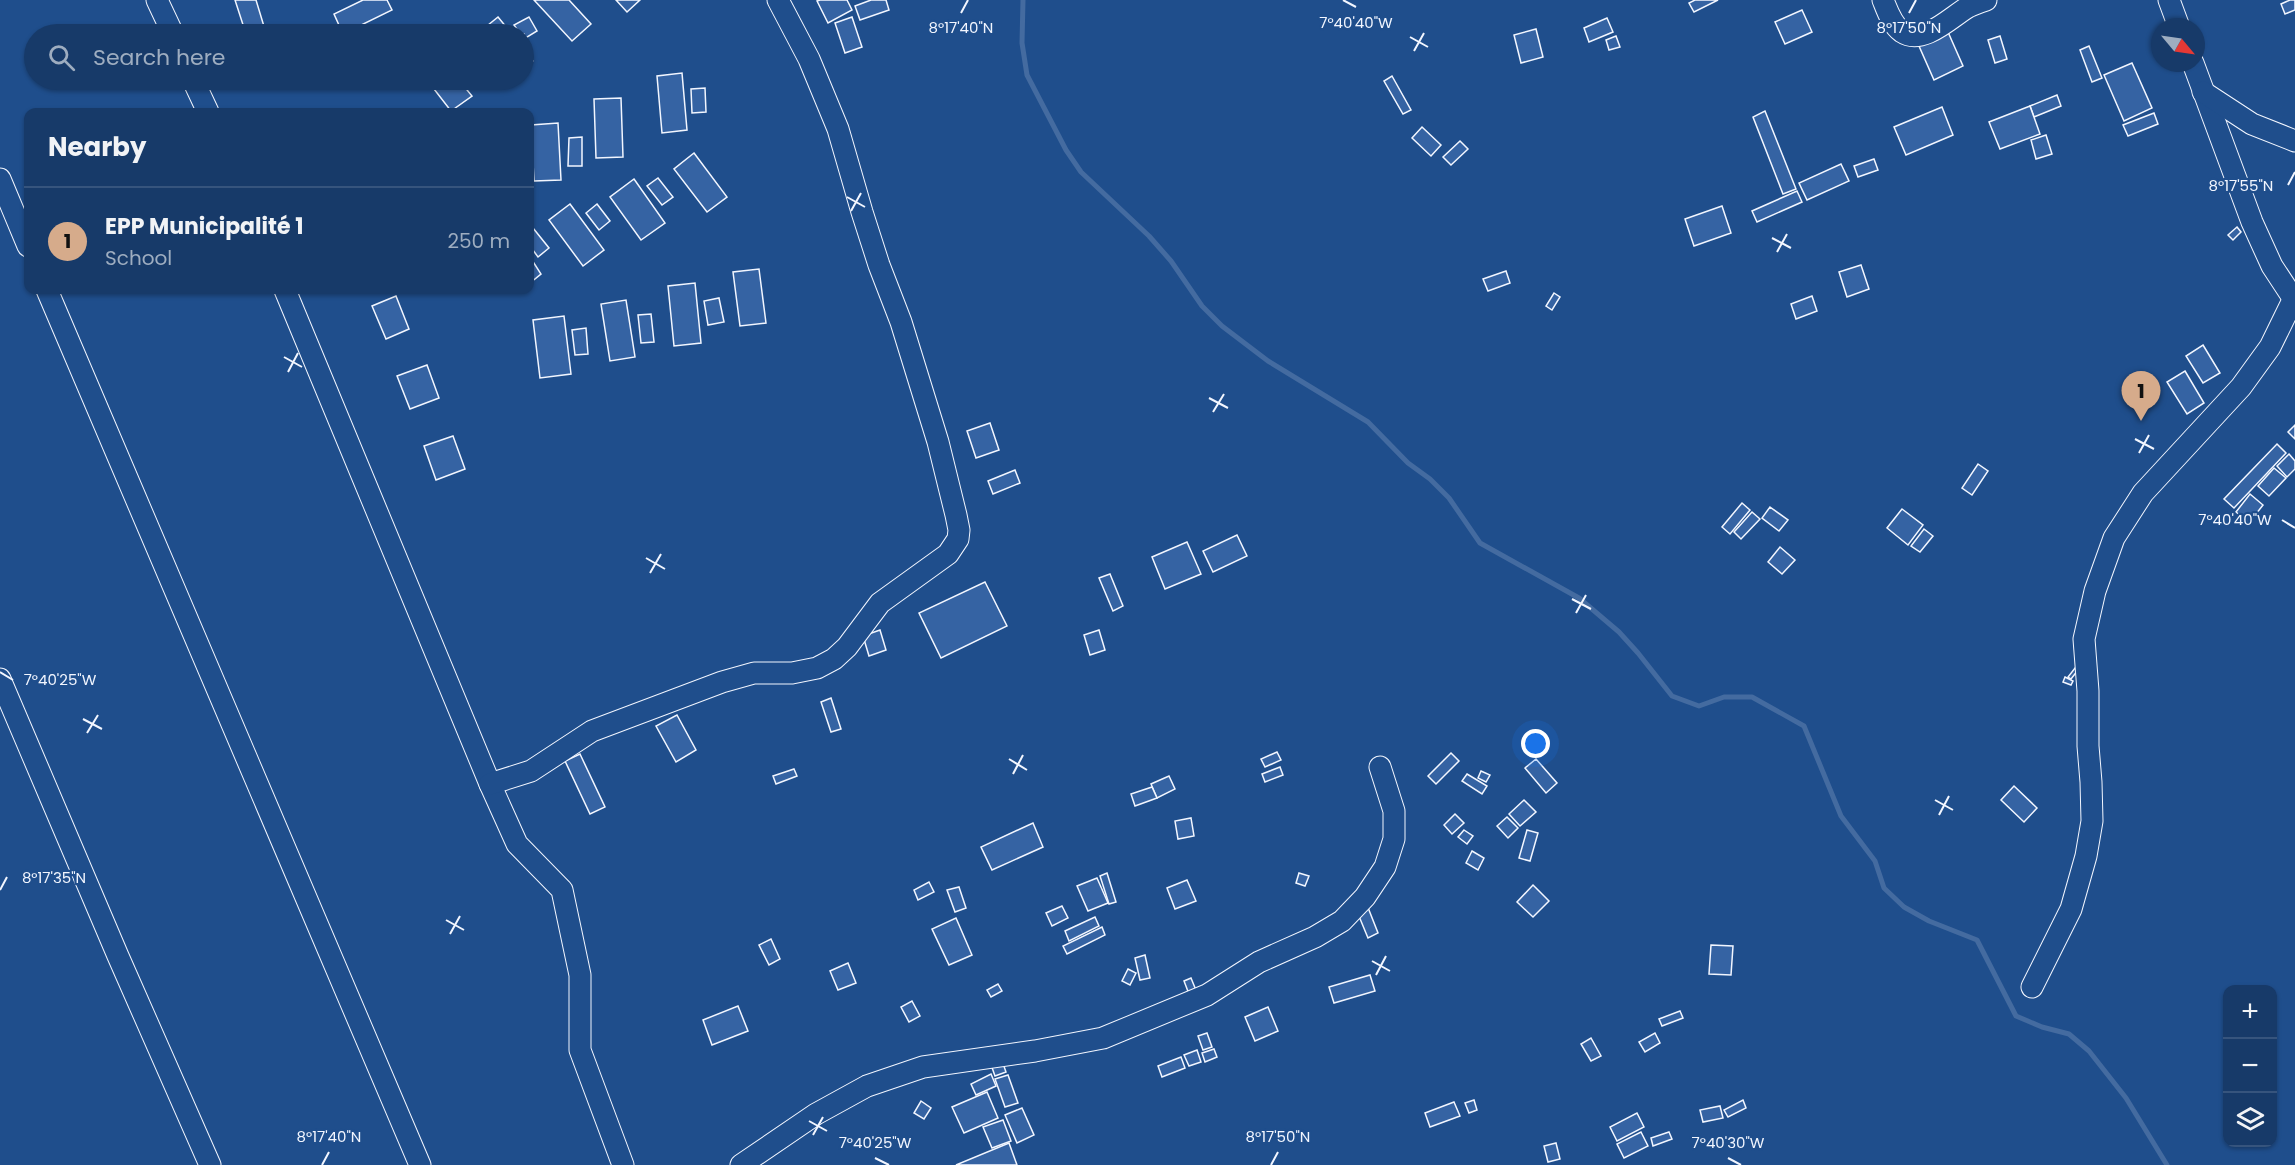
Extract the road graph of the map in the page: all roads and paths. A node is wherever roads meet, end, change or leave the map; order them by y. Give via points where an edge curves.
1 (157, 0) edge
2 (778, 0) edge
3 (1883, 0) edge
4 (1986, 0) edge
5 (2169, 0) edge
6 (2176, 18) edge
7 (168, 24) edge
8 (2196, 72) edge
9 (198, 90) edge
10 (2203, 92) junction
11 (206, 108) edge
12 (2295, 141) edge
13 (0, 179) edge
14 (24, 236) edge
15 (49, 294) edge
16 (287, 294) edge
17 (2294, 300) edge
18 (0, 679) edge
19 (1380, 767) dead end
20 (490, 784) junction
21 (2032, 987) dead end
22 (210, 1165) edge
23 (420, 1165) edge
24 (623, 1165) edge
25 (741, 1165) edge

1 - 7 street
2 - 20 street via 809,59 838,129 938,442 958,539 948,554 880,603 847,647 817,668 792,673 754,673 722,682 592,731 531,771
3 - 4 street via 1896,26 1903,33 1916,36
5 - 6 street
8 - 10 street
9 - 11 street
10 - 12 street via 2252,124
10 - 17 street via 2252,222 2272,266
13 - 14 street
15 - 23 street
16 - 20 street
17 - 21 street via 2270,347 2241,387 2143,493 2114,537 2084,639 2092,821 2086,856 2071,909
18 - 22 street
19 - 25 street via 1394,811 1394,839 1385,867 1365,897 1342,921 1258,962 1207,995 1103,1038 923,1067 867,1086 816,1114
20 - 24 street via 517,844 562,890 580,975 580,1050

